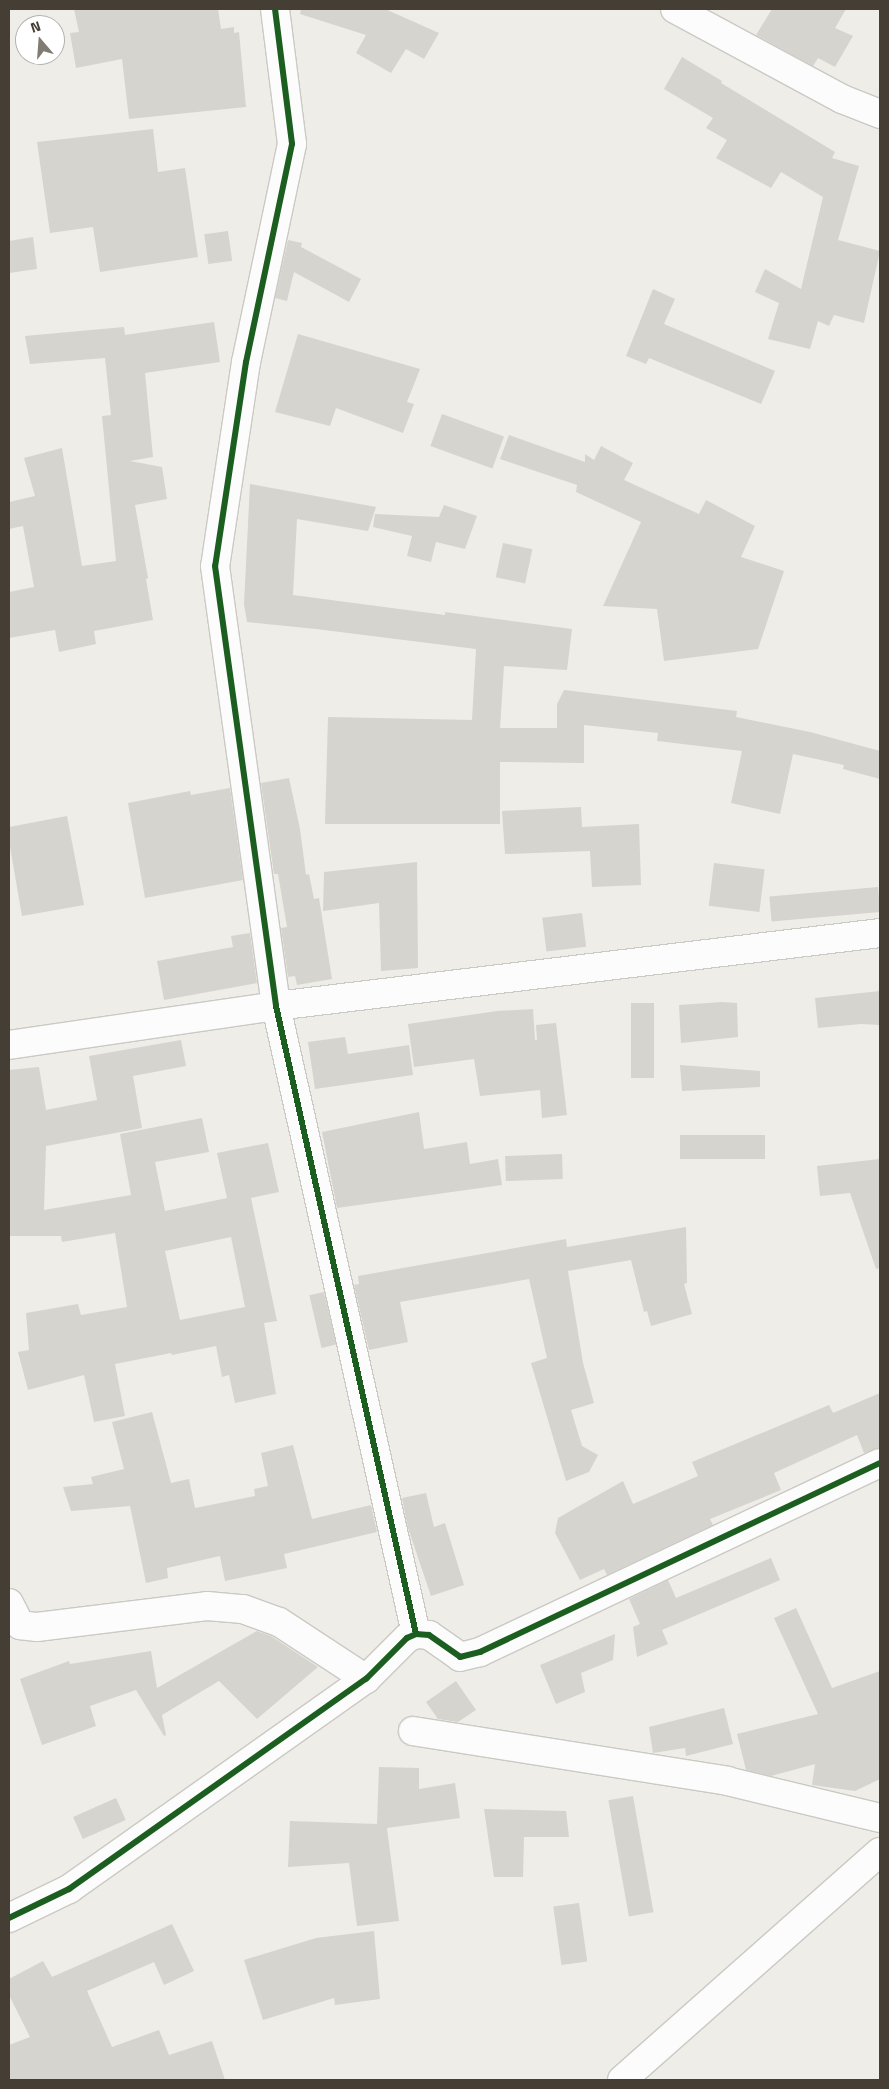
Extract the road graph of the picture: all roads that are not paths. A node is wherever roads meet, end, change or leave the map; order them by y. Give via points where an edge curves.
1 (275, 9) edge
2 (675, 9) edge
3 (704, 15) edge
4 (880, 114) edge
5 (880, 933) edge
6 (276, 1006) junction
7 (9, 1045) edge
8 (880, 1463) edge
9 (9, 1603) edge
10 (416, 1634) junction
11 (366, 1679) junction
12 (413, 1731) dead end
13 (880, 1818) edge
14 (880, 1852) edge
15 (9, 1918) edge
16 (622, 2080) edge

1 - 6 street via 292,144 246,362 215,566
2 - 3 street
3 - 4 street via 842,99
5 - 6 street
6 - 7 street
6 - 10 street
8 - 10 street via 480,1652 460,1656 429,1635
9 - 11 street via 20,1625 37,1627 207,1606 243,1609 279,1622
10 - 11 street via 407,1638
11 - 15 street via 69,1889
12 - 13 street via 727,1781
14 - 16 street

